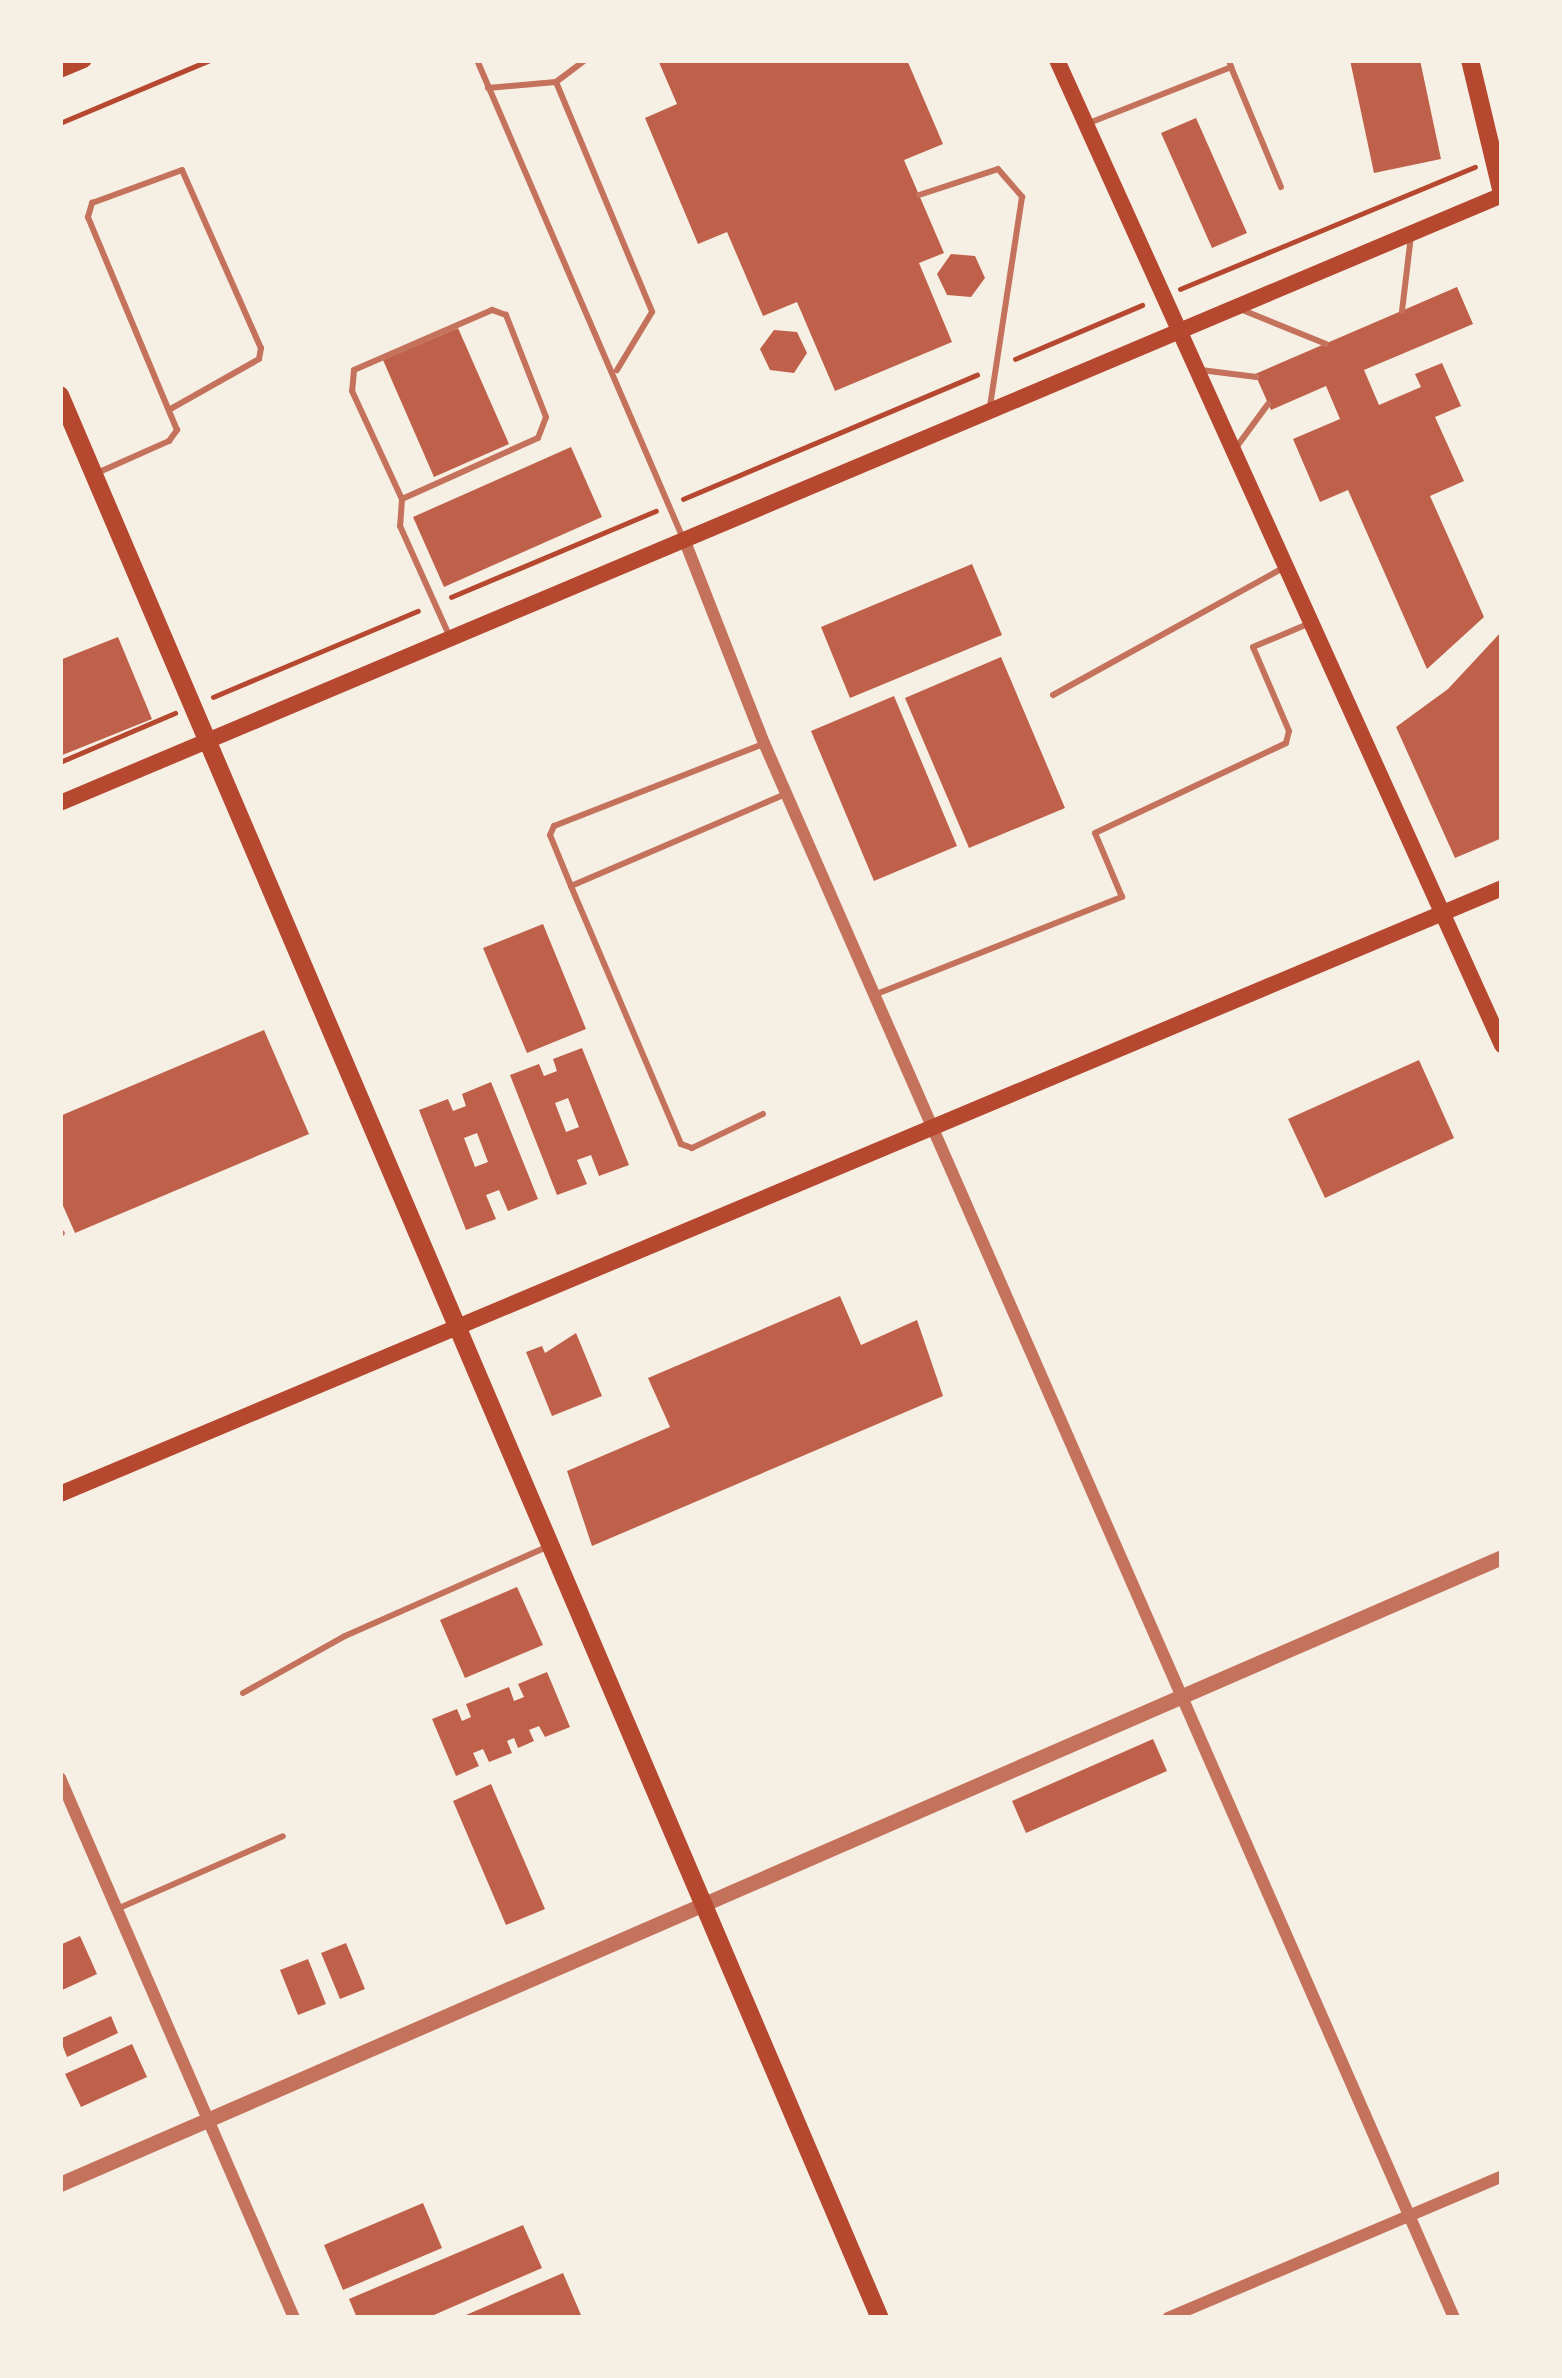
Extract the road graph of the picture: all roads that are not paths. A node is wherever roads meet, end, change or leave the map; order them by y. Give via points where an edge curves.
1 (84, 60) edge
2 (478, 60) edge
3 (585, 60) edge
4 (1057, 60) edge
5 (1470, 60) edge
6 (1230, 63) edge
7 (60, 70) edge
8 (556, 82) junction
9 (488, 88) junction
10 (1086, 124) junction
11 (1281, 187) dead end
12 (1502, 194) edge
13 (919, 195) dead end
14 (1412, 231) junction
15 (1233, 307) junction
16 (1402, 310) dead end
17 (1179, 330) junction
18 (1326, 344) dead end
19 (617, 370) junction
20 (1197, 370) junction
21 (1257, 377) dead end
22 (60, 394) edge
23 (1268, 404) dead end
24 (169, 410) junction
25 (989, 410) junction
26 (1233, 451) junction
27 (94, 475) junction
28 (402, 499) junction
29 (683, 539) junction
30 (1286, 567) junction
31 (1311, 622) junction
32 (450, 638) junction
33 (1053, 694) dead end
34 (208, 741) junction
35 (764, 743) junction
36 (786, 794) junction
37 (60, 803) edge
38 (571, 886) junction
39 (1502, 888) edge
40 (1443, 913) junction
41 (874, 995) junction
42 (1502, 1045) edge
43 (763, 1114) dead end
44 (933, 1128) junction
45 (458, 1328) junction
46 (60, 1495) edge
47 (551, 1546) junction
48 (1502, 1557) edge
49 (243, 1693) dead end
50 (1182, 1696) junction
51 (60, 1778) edge
52 (63, 1795) edge
53 (284, 1836) dead end
54 (704, 1904) junction
55 (117, 1909) junction
56 (209, 2120) junction
57 (1502, 2176) edge
58 (60, 2184) edge
59 (1409, 2216) junction
60 (294, 2318) edge
61 (880, 2318) edge
62 (1168, 2318) edge
63 (1454, 2318) edge

1 - 7 main road
2 - 9 lane
3 - 8 lane
4 - 10 main road
5 - 12 main road
6 - 10 lane
6 - 11 lane
8 - 9 lane
8 - 19 lane via 652,312
9 - 19 lane
10 - 17 main road
12 - 14 main road
13 - 25 lane via 998,169 1022,197
14 - 15 main road
14 - 16 lane
15 - 17 main road
15 - 18 lane
17 - 20 main road
17 - 25 main road
19 - 29 lane
20 - 21 lane
20 - 26 main road
22 - 27 main road
23 - 26 lane
24 - 24 lane via 88,217 92,203 182,170 261,349 259,359
24 - 27 lane via 177,430 169,441
25 - 29 main road
26 - 30 main road
27 - 34 main road
28 - 28 lane via 352,391 355,370 492,310 506,315 546,417 538,438
28 - 32 lane via 400,526
29 - 32 main road
29 - 35 street
30 - 31 main road
30 - 33 lane
31 - 40 main road
31 - 41 lane via 1253,647 1291,737 1286,743 1095,833 1122,897
32 - 34 main road
34 - 37 main road
34 - 45 main road
35 - 36 street
35 - 38 lane via 554,826 550,835
36 - 38 lane
36 - 41 street
38 - 43 lane via 681,1144 692,1148
39 - 40 main road
40 - 42 main road
40 - 44 main road
41 - 44 street
44 - 45 main road
44 - 50 street
45 - 46 main road
45 - 47 main road
47 - 49 lane via 345,1636
47 - 54 main road
48 - 50 street
50 - 54 street
50 - 59 street
51 - 52 street
52 - 55 street
53 - 55 lane
54 - 56 street
54 - 61 main road
55 - 56 street
56 - 58 street
56 - 60 street
57 - 59 street
59 - 62 street
59 - 63 street

